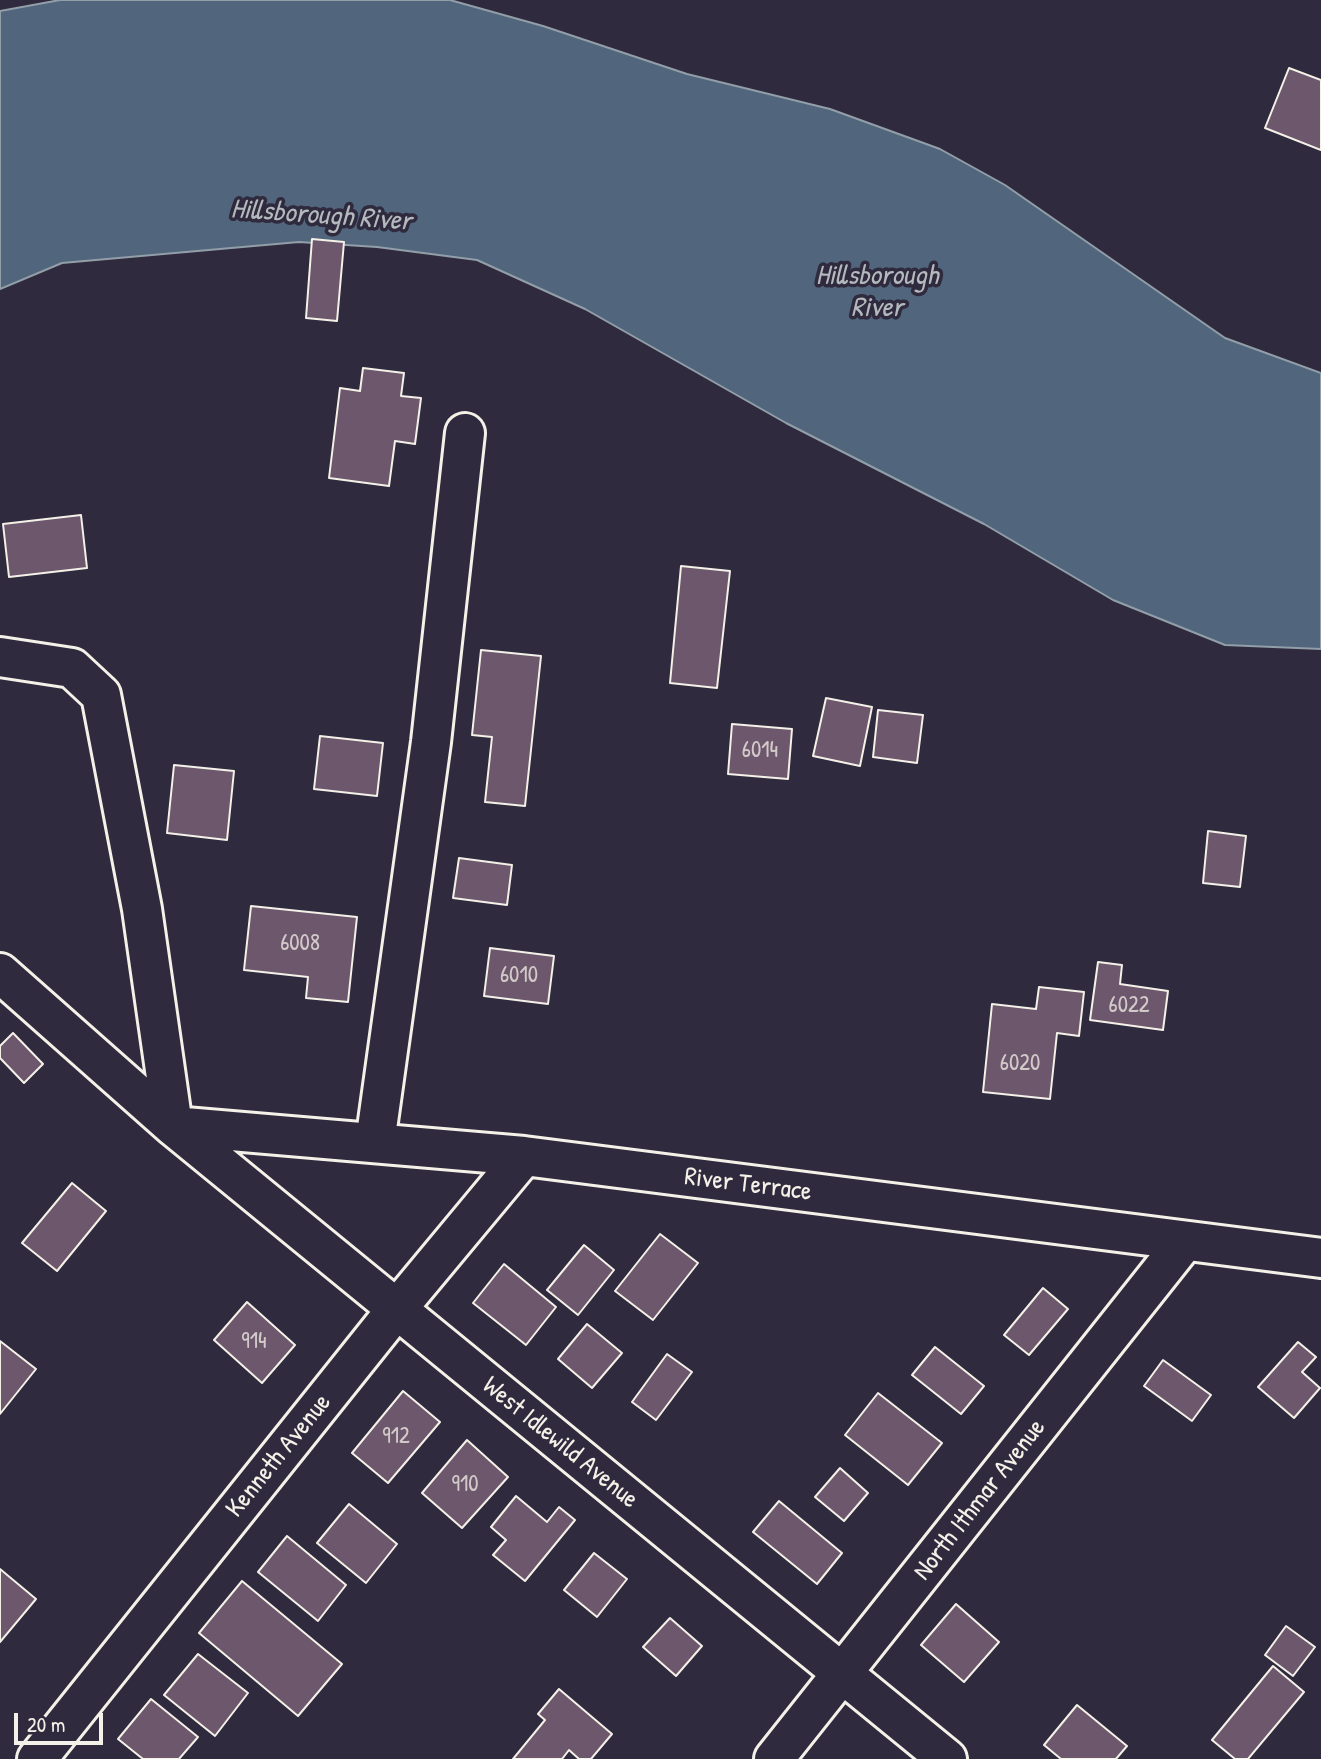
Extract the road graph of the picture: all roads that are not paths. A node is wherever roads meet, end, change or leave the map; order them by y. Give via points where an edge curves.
1 (465, 433) dead end
2 (0, 657) edge
3 (0, 974) edge
4 (173, 1126) junction
5 (375, 1143) junction
6 (524, 1156) junction
7 (1185, 1241) junction
8 (1321, 1258) edge
9 (396, 1310) junction
10 (843, 1674) junction
11 (37, 1759) edge
12 (774, 1759) edge
13 (947, 1759) edge

1 - 5 street via 431,742
2 - 4 street via 72,668 101,695 142,909
3 - 4 street, West Idlewild Avenue
4 - 5 street, River Terrace
4 - 9 street, West Idlewild Avenue
5 - 6 street, River Terrace
6 - 7 street, River Terrace
6 - 9 street, Kenneth Avenue
7 - 8 street, River Terrace
7 - 10 street, North Ithmar Avenue
9 - 10 street, West Idlewild Avenue
9 - 11 street, Kenneth Avenue
10 - 12 street, North Ithmar Avenue
10 - 13 street, West Idlewild Avenue

